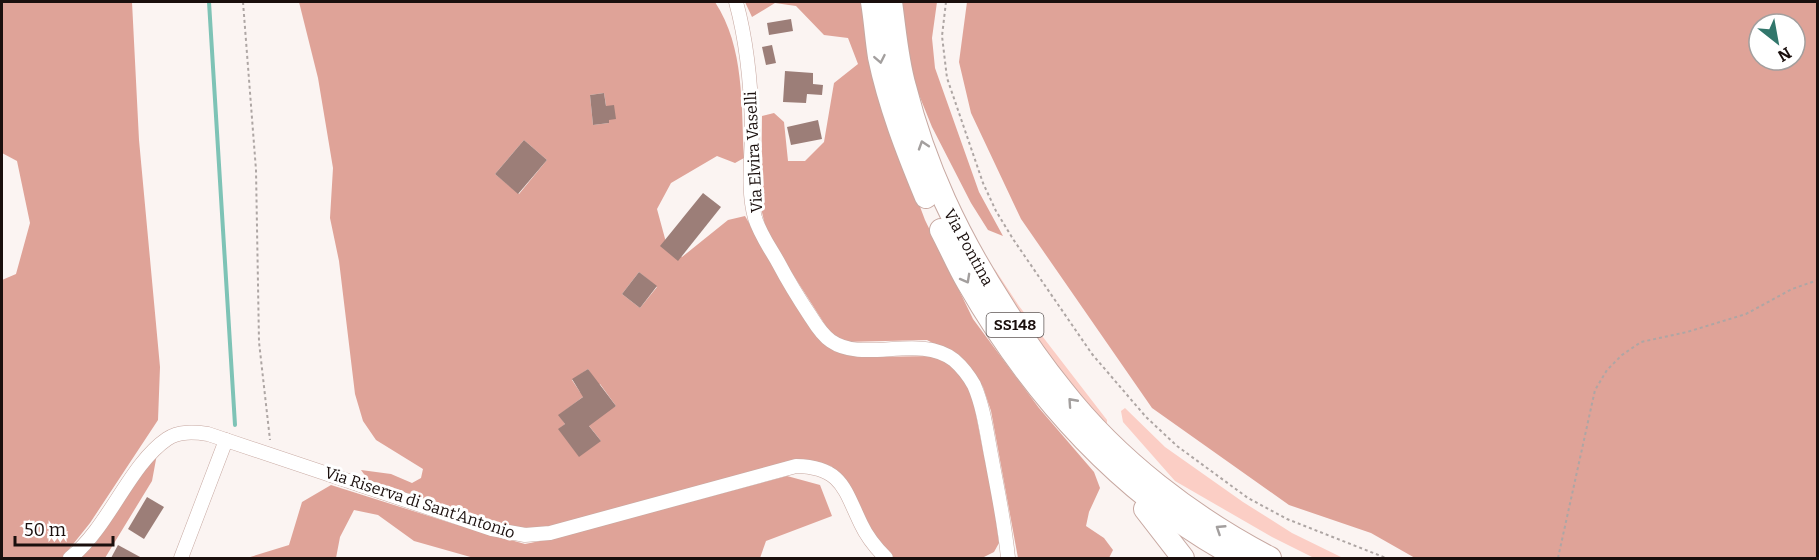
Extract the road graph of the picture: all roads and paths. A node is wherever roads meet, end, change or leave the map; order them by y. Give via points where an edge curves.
1 (243, 2) edge
2 (736, 2) edge
3 (872, 2) edge
4 (891, 2) edge
5 (946, 2) edge
6 (1818, 280) edge
7 (226, 440) junction
8 (1085, 441) junction
9 (271, 455) junction
10 (70, 558) edge
11 (181, 558) edge
12 (886, 558) edge
13 (1008, 558) edge
14 (1183, 558) edge
15 (1239, 558) edge
16 (1270, 558) edge
17 (1386, 558) edge
18 (1558, 558) edge

1 - 9 path via 256,170 259,342
2 - 13 street, Via Elvira Vaselli via 748,66 752,196 761,233 803,305 832,342 849,348 931,350 953,360 966,373 985,422
3 -> 8 highway, Via Pontina / SS148 via 887,90 934,214 967,282 1011,349 1049,402
16 -> 4 highway, Via Pontina / SS148 via 1221,530 1136,466 1063,392 1020,333 949,213 925,152 904,85
5 - 17 path via 942,36 947,78 982,183 1013,239 1092,354 1146,417 1177,446 1248,498 1287,519
6 - 18 path via 1746,314 1641,342 1607,370 1595,390
7 - 9 street, Via Riserva di Sant'Antonio
7 - 10 street, Via Riserva di Sant'Antonio via 195,432 168,438 153,451 100,526
7 - 11 street
8 - 14 highway
8 - 15 highway, Via Pontina / SS148 via 1168,515
9 - 12 street, Via Riserva di Sant'Antonio via 453,516 525,535 550,533 796,466 814,466 846,490 867,535

